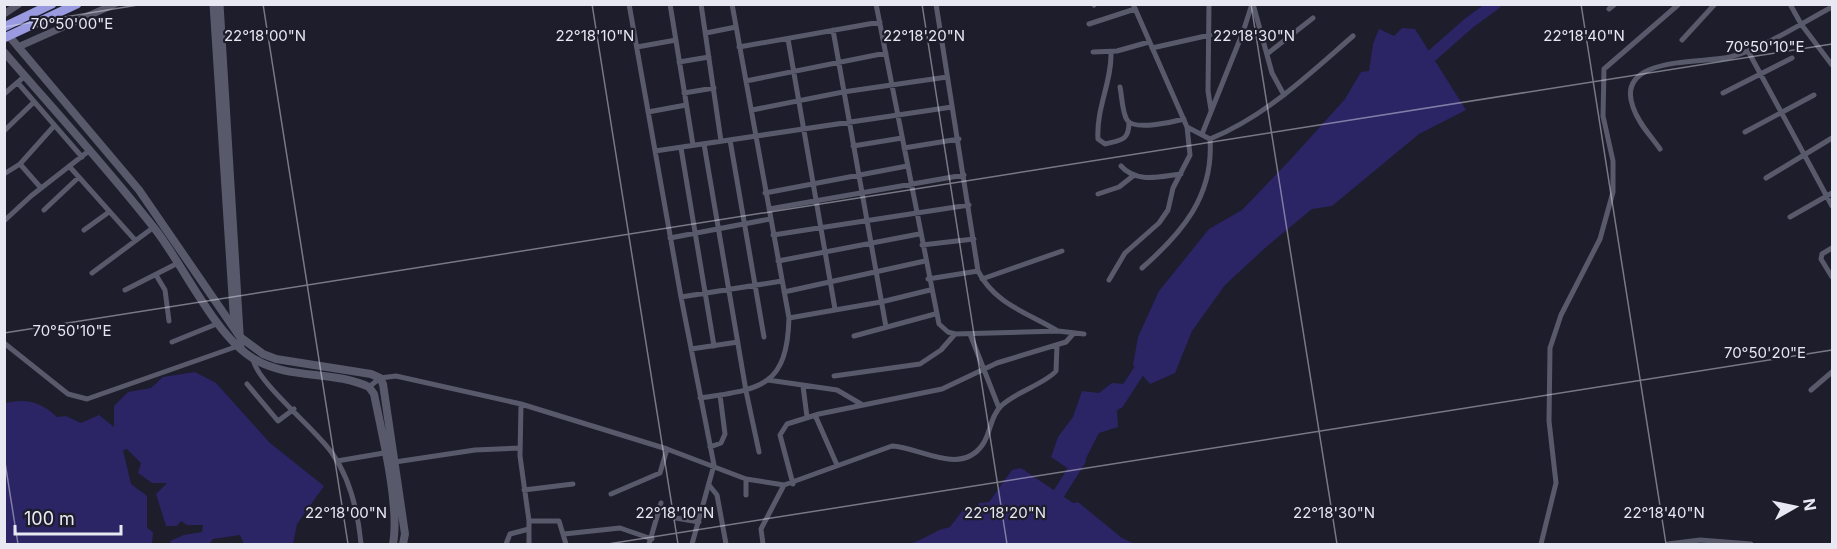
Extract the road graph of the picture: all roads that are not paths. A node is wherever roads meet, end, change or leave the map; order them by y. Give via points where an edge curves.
1 (20, 4) edge
2 (52, 4) edge
3 (77, 4) edge
4 (115, 4) edge
5 (213, 4) edge
6 (220, 4) edge
7 (629, 4) edge
8 (670, 4) edge
9 (701, 4) edge
10 (732, 4) edge
11 (876, 4) edge
12 (936, 4) edge
13 (1209, 4) edge
14 (1252, 4) edge
15 (1615, 4) edge
16 (1679, 4) edge
17 (1715, 4) edge
18 (1790, 4) edge
19 (1833, 6) edge
20 (1134, 7) edge
21 (1609, 9) dead end
22 (4, 14) edge
23 (1312, 18) dead end
24 (880, 22) junction
25 (1089, 24) dead end
26 (1801, 24) junction
27 (5, 27) edge
28 (736, 27) junction
29 (833, 30) junction
30 (706, 33) junction
31 (1210, 35) junction
32 (1353, 36) dead end
33 (7, 37) edge
34 (788, 39) junction
35 (676, 40) junction
36 (1682, 40) dead end
37 (1151, 45) junction
38 (18, 47) junction
39 (637, 47) junction
40 (740, 47) junction
41 (1748, 51) junction
42 (4, 52) edge
43 (1093, 52) dead end
44 (1111, 52) junction
45 (886, 53) junction
46 (1267, 54) junction
47 (709, 57) junction
48 (1792, 58) dead end
49 (679, 62) junction
50 (838, 63) junction
51 (1833, 65) edge
52 (794, 72) junction
53 (1761, 75) junction
54 (25, 76) junction
55 (947, 76) junction
56 (746, 81) junction
57 (18, 83) junction
58 (892, 86) junction
59 (1120, 87) dead end
60 (714, 88) junction
61 (843, 92) junction
62 (684, 93) junction
63 (1723, 93) dead end
64 (4, 94) edge
65 (1284, 95) junction
66 (1814, 95) dead end
67 (799, 100) junction
68 (34, 102) junction
69 (686, 105) junction
70 (952, 106) junction
71 (752, 110) junction
72 (1211, 110) junction
73 (648, 112) junction
74 (1781, 113) junction
75 (898, 114) junction
76 (1184, 119) junction
77 (849, 121) junction
78 (1129, 122) junction
79 (54, 126) junction
80 (1187, 127) junction
81 (805, 129) junction
82 (4, 131) edge
83 (1745, 132) dead end
84 (1202, 134) junction
85 (756, 137) junction
86 (902, 138) junction
87 (1833, 138) edge
88 (959, 139) junction
89 (730, 140) junction
90 (1210, 140) junction
91 (721, 141) junction
92 (704, 144) junction
93 (693, 145) junction
94 (853, 146) junction
95 (681, 148) junction
96 (904, 148) junction
97 (1660, 149) dead end
98 (90, 150) junction
99 (655, 151) junction
100 (1804, 154) junction
101 (82, 157) junction
102 (20, 164) junction
103 (69, 166) junction
104 (907, 166) junction
105 (1121, 166) dead end
106 (4, 174) edge
107 (858, 174) junction
108 (1181, 174) junction
109 (964, 175) junction
110 (1133, 176) junction
111 (79, 177) junction
112 (1766, 178) dead end
113 (814, 183) junction
114 (911, 183) junction
115 (41, 188) junction
116 (765, 193) junction
117 (861, 193) junction
118 (1098, 194) dead end
119 (1829, 194) edge
120 (817, 200) junction
121 (969, 205) junction
122 (1833, 206) edge
123 (769, 209) junction
124 (44, 210) dead end
125 (109, 212) junction
126 (916, 214) junction
127 (1790, 217) dead end
128 (770, 219) junction
129 (866, 220) junction
130 (4, 221) edge
131 (745, 225) junction
132 (154, 227) junction
133 (822, 227) junction
134 (84, 230) dead end
135 (719, 230) junction
136 (696, 233) junction
137 (919, 234) junction
138 (773, 235) junction
139 (670, 238) junction
140 (974, 239) junction
141 (135, 240) junction
142 (870, 244) junction
143 (922, 245) junction
144 (1833, 248) edge
145 (826, 251) junction
146 (1062, 251) dead end
147 (778, 261) junction
148 (925, 261) junction
149 (178, 264) junction
150 (1142, 268) dead end
151 (978, 271) junction
152 (875, 272) junction
153 (92, 273) dead end
154 (156, 275) junction
155 (1833, 277) edge
156 (928, 279) junction
157 (982, 279) junction
158 (830, 280) junction
159 (1110, 280) dead end
160 (782, 282) junction
161 (754, 286) junction
162 (125, 290) dead end
163 (930, 290) junction
164 (730, 291) junction
165 (784, 292) junction
166 (707, 294) junction
167 (681, 297) junction
168 (881, 302) junction
169 (835, 309) junction
170 (935, 314) junction
171 (789, 318) junction
172 (169, 321) dead end
173 (219, 323) junction
174 (886, 327) junction
175 (234, 328) junction
176 (1058, 331) junction
177 (955, 333) junction
178 (1074, 333) junction
179 (970, 334) junction
180 (1084, 334) dead end
181 (854, 336) dead end
182 (764, 337) dead end
183 (172, 342) dead end
184 (738, 342) junction
185 (4, 343) edge
186 (239, 343) junction
187 (1057, 345) junction
188 (714, 346) junction
189 (691, 349) junction
190 (253, 358) junction
191 (983, 370) junction
192 (1833, 372) edge
193 (834, 376) dead end
194 (380, 378) junction
195 (768, 380) junction
196 (247, 384) dead end
197 (803, 386) junction
198 (369, 387) junction
199 (1811, 390) dead end
200 (746, 391) junction
201 (720, 395) junction
202 (700, 398) junction
203 (521, 404) junction
204 (861, 404) junction
205 (999, 408) junction
206 (294, 409) junction
207 (815, 415) junction
208 (807, 417) junction
209 (710, 447) junction
210 (520, 448) junction
211 (667, 449) junction
212 (759, 452) dead end
213 (384, 453) junction
214 (337, 461) junction
215 (395, 462) junction
216 (714, 465) junction
217 (837, 465) junction
218 (746, 479) junction
219 (573, 484) dead end
220 (793, 484) junction
221 (710, 485) junction
222 (784, 485) junction
223 (524, 490) junction
224 (611, 494) dead end
225 (746, 495) dead end
226 (661, 503) dead end
227 (670, 517) dead end
228 (529, 521) junction
229 (699, 522) junction
230 (529, 529) junction
231 (564, 534) junction
232 (650, 542) edge
233 (361, 544) edge
234 (393, 544) edge
235 (403, 544) edge
236 (506, 544) edge
237 (529, 544) edge
238 (566, 544) edge
239 (692, 544) edge
240 (726, 544) edge
241 (763, 544) edge
242 (1541, 544) edge
243 (1668, 544) edge
244 (1751, 544) edge

1 - 22 street
2 - 27 highway
3 - 33 highway
4 - 38 street
5 - 175 street
6 - 186 street
7 - 39 street
8 - 35 street
9 - 30 street
10 - 28 street
11 - 24 street
12 - 55 street
13 - 31 street
14 - 46 street
14 - 72 street
15 - 21 street
16 - 242 street via 1604,69 1604,116 1613,160 1613,192 1600,239 1561,315 1550,348 1549,421 1556,483
17 - 36 street
18 - 26 street
19 - 26 street
20 - 25 street
20 - 37 street
23 - 46 street
24 - 29 street
24 - 45 street
26 - 41 street
26 - 51 street
28 - 30 street
28 - 40 street
29 - 34 street
29 - 50 street
30 - 47 street
31 - 37 street
31 - 72 street
32 - 65 street
33 - 38 main road
34 - 40 street
34 - 52 street
35 - 39 street
35 - 49 street
37 - 44 street
37 - 76 street
38 - 175 main road via 139,190
39 - 73 street
40 - 56 street
41 - 53 street
41 - 97 street via 1724,58 1664,64 1636,79 1633,108
42 - 54 main road
43 - 44 street
44 - 78 street via 1111,67 1098,114 1101,143 1126,138
45 - 50 street
45 - 58 street
46 - 65 street
47 - 49 street
47 - 60 street
48 - 53 street
49 - 62 street
50 - 52 street
50 - 61 street
52 - 56 street
52 - 67 street
53 - 63 street
53 - 74 street
54 - 57 street
54 - 98 main road
55 - 58 street
55 - 70 street
56 - 71 street
57 - 64 street
57 - 68 street
58 - 61 street
58 - 75 street
59 - 78 street
60 - 62 street
60 - 91 street
61 - 67 street
61 - 77 street
62 - 69 street
65 - 90 street via 1234,130
66 - 74 street
67 - 71 street
67 - 81 street
68 - 79 street
68 - 82 street
69 - 73 street
69 - 93 street
70 - 75 street
70 - 88 street
71 - 85 street
72 - 84 street
73 - 99 street
74 - 83 street
74 - 100 street
75 - 77 street
75 - 86 street
76 - 78 street via 1148,125
76 - 80 street
77 - 81 street
77 - 94 street
79 - 101 street
79 - 102 street
80 - 84 street
80 - 108 street via 1190,155
81 - 85 street
81 - 113 street
84 - 90 street
85 - 89 street
85 - 116 street
86 - 94 street
86 - 96 street
87 - 100 street
88 - 96 street
88 - 109 street
89 - 91 street
89 - 131 street
90 - 150 street via 1206,187 1195,211 1183,229
91 - 92 street
92 - 93 street
92 - 135 street
93 - 95 street
94 - 107 street
95 - 99 street
95 - 136 street
96 - 104 street
98 - 101 street
98 - 132 main road
99 - 139 street
100 - 112 street
100 - 119 street
101 - 103 street
102 - 106 street
102 - 115 street
103 - 111 street
103 - 115 street
104 - 107 street
104 - 114 street
105 - 110 street
107 - 113 street
107 - 117 street
108 - 110 street
108 - 159 street via 1164,217 1125,253
109 - 114 street
109 - 121 street
110 - 118 street via 1119,187
111 - 124 street
111 - 125 street
113 - 116 street
113 - 120 street
114 - 117 street
114 - 126 street
115 - 130 street
116 - 123 street
117 - 120 street
117 - 129 street
119 - 122 street
119 - 127 street
120 - 123 street
120 - 133 street
121 - 126 street
121 - 140 street
123 - 128 street
125 - 134 street
125 - 141 street
126 - 129 street
126 - 137 street
128 - 131 street
128 - 138 street
129 - 133 street
129 - 142 street
131 - 135 street
131 - 161 street
132 - 141 street
132 - 149 main road
133 - 138 street
133 - 145 street
135 - 136 street
135 - 164 street
136 - 139 street
136 - 166 street
137 - 142 street
137 - 143 street
138 - 147 street
139 - 167 street
140 - 143 street
140 - 151 street
141 - 153 street
142 - 145 street
142 - 152 street
143 - 148 street
144 - 155 street via 1822,254 1821,259
145 - 147 street
145 - 158 street
146 - 157 street
147 - 160 street
148 - 152 street
148 - 156 street
149 - 154 street
149 - 173 main road
151 - 156 street
151 - 157 street
152 - 158 street
152 - 168 street
154 - 162 street
154 - 172 street via 165,290
156 - 163 street
157 - 176 street via 992,293 1010,306
158 - 165 street
158 - 169 street
160 - 161 street
160 - 165 street
161 - 164 street
161 - 182 street
163 - 168 street
163 - 170 street
164 - 166 street
164 - 184 street
165 - 171 street
166 - 167 street
166 - 188 street
167 - 189 street
168 - 169 street
168 - 174 street
169 - 171 street
170 - 174 street
170 - 177 street via 942,329
171 - 195 street via 786,351
173 - 183 street
173 - 186 main road
174 - 181 street
175 - 186 main road
176 - 178 street
176 - 179 street
177 - 179 street
177 - 193 street via 941,350 920,364
178 - 180 street
178 - 187 street
179 - 191 street
184 - 188 street
184 - 200 street
185 - 186 street via 69,393 87,399
186 - 190 main road
186 - 194 main road via 276,359
187 - 191 street
187 - 205 street via 1058,365 1053,375
188 - 189 street
189 - 202 street
190 - 198 main road via 281,370
190 - 206 street via 265,382
191 - 204 street via 942,388
191 - 205 street
192 - 199 street
194 - 198 street
194 - 203 street via 396,376
194 - 215 main road
195 - 197 street
195 - 200 street
196 - 206 street via 278,421
197 - 204 street via 837,390
197 - 208 street
198 - 213 main road via 374,394
200 - 201 street
200 - 212 street
201 - 202 street
201 - 209 street via 725,434 721,443
202 - 209 street
203 - 210 street
203 - 211 street
204 - 207 street
205 - 217 street via 982,445 965,458 940,459 892,446
206 - 214 street
207 - 208 street
207 - 217 street
208 - 220 street via 787,424 780,435
209 - 216 street
210 - 215 street via 475,450
210 - 223 street
211 - 216 street
211 - 224 street via 657,475
213 - 214 street
213 - 234 main road via 395,520
214 - 233 street via 356,509
215 - 235 main road
216 - 218 street
216 - 221 street
217 - 220 street
218 - 222 street
218 - 225 street
219 - 223 street
220 - 222 street
221 - 229 street
221 - 240 street via 717,495
222 - 241 street via 760,529
223 - 228 street
226 - 232 street
227 - 229 street
228 - 230 street
228 - 231 street via 556,519
229 - 239 street
230 - 236 street via 510,534
230 - 237 street
231 - 232 street via 620,528
231 - 238 street
243 - 244 street via 1700,540

